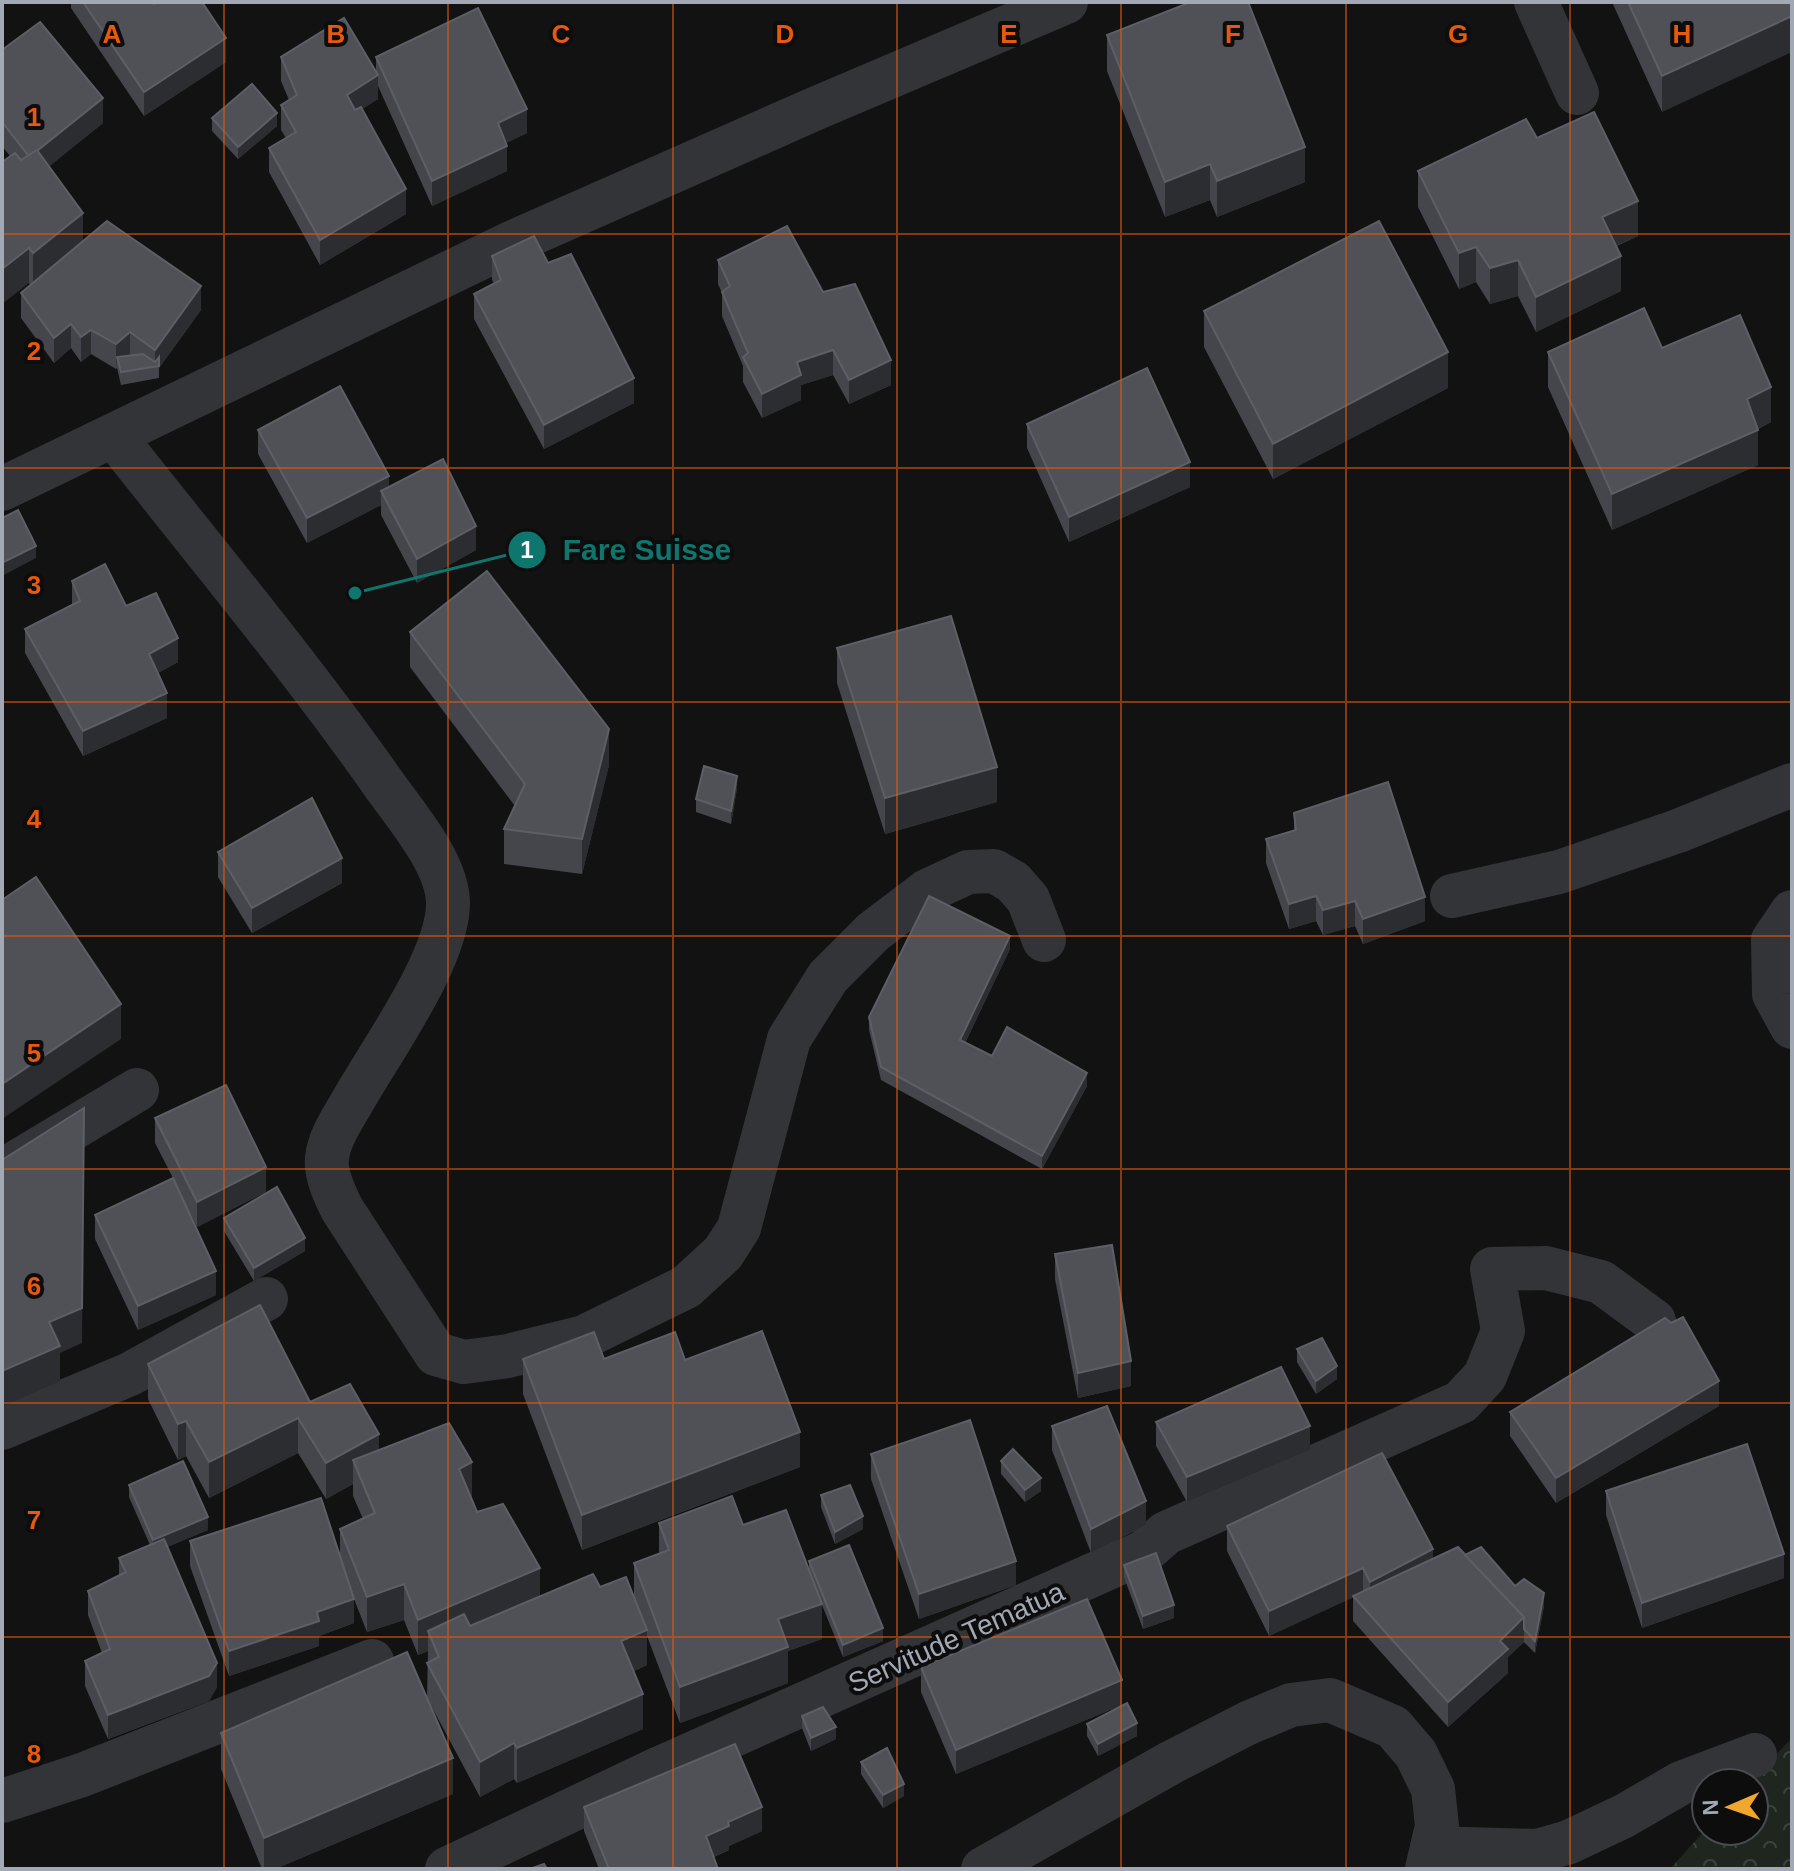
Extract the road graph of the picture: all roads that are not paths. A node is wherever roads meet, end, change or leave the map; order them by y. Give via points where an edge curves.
1 (1066, 2) edge
2 (1536, 2) edge
3 (1577, 93) dead end
4 (114, 436) junction
5 (2, 489) edge
6 (1792, 785) edge
7 (1452, 896) dead end
8 (1792, 912) edge
9 (1044, 940) dead end
10 (1792, 1027) edge
11 (137, 1090) dead end
12 (2, 1171) edge
13 (266, 1299) dead end
14 (1654, 1321) edge
15 (2, 1428) edge
16 (372, 1661) dead end
17 (1755, 1755) dead end
18 (2, 1801) edge
19 (1430, 1858) edge
20 (447, 1869) edge
21 (983, 1869) edge

1 - 4 street via 511,243
2 - 3 street
4 - 5 street
4 - 9 street via 351,738 440,872 448,899 435,959 338,1126 327,1158 342,1209 436,1354 464,1362 584,1337 686,1287 723,1253 739,1228 789,1039 828,977 873,932 927,891 968,872 994,871 1028,899
6 - 7 street via 1559,872
8 - 10 street via 1773,940 1774,994
11 - 12 street
13 - 15 street via 130,1374
14 - 20 street, Servitude Tematua via 1601,1282 1546,1268 1492,1269 1503,1331 1485,1376 1461,1402 1166,1533 1144,1552
16 - 18 street
17 - 19 street via 1681,1783 1569,1842 1538,1851
19 - 21 street via 1437,1826 1433,1789 1416,1754 1393,1727 1330,1700 1291,1705 1248,1723

